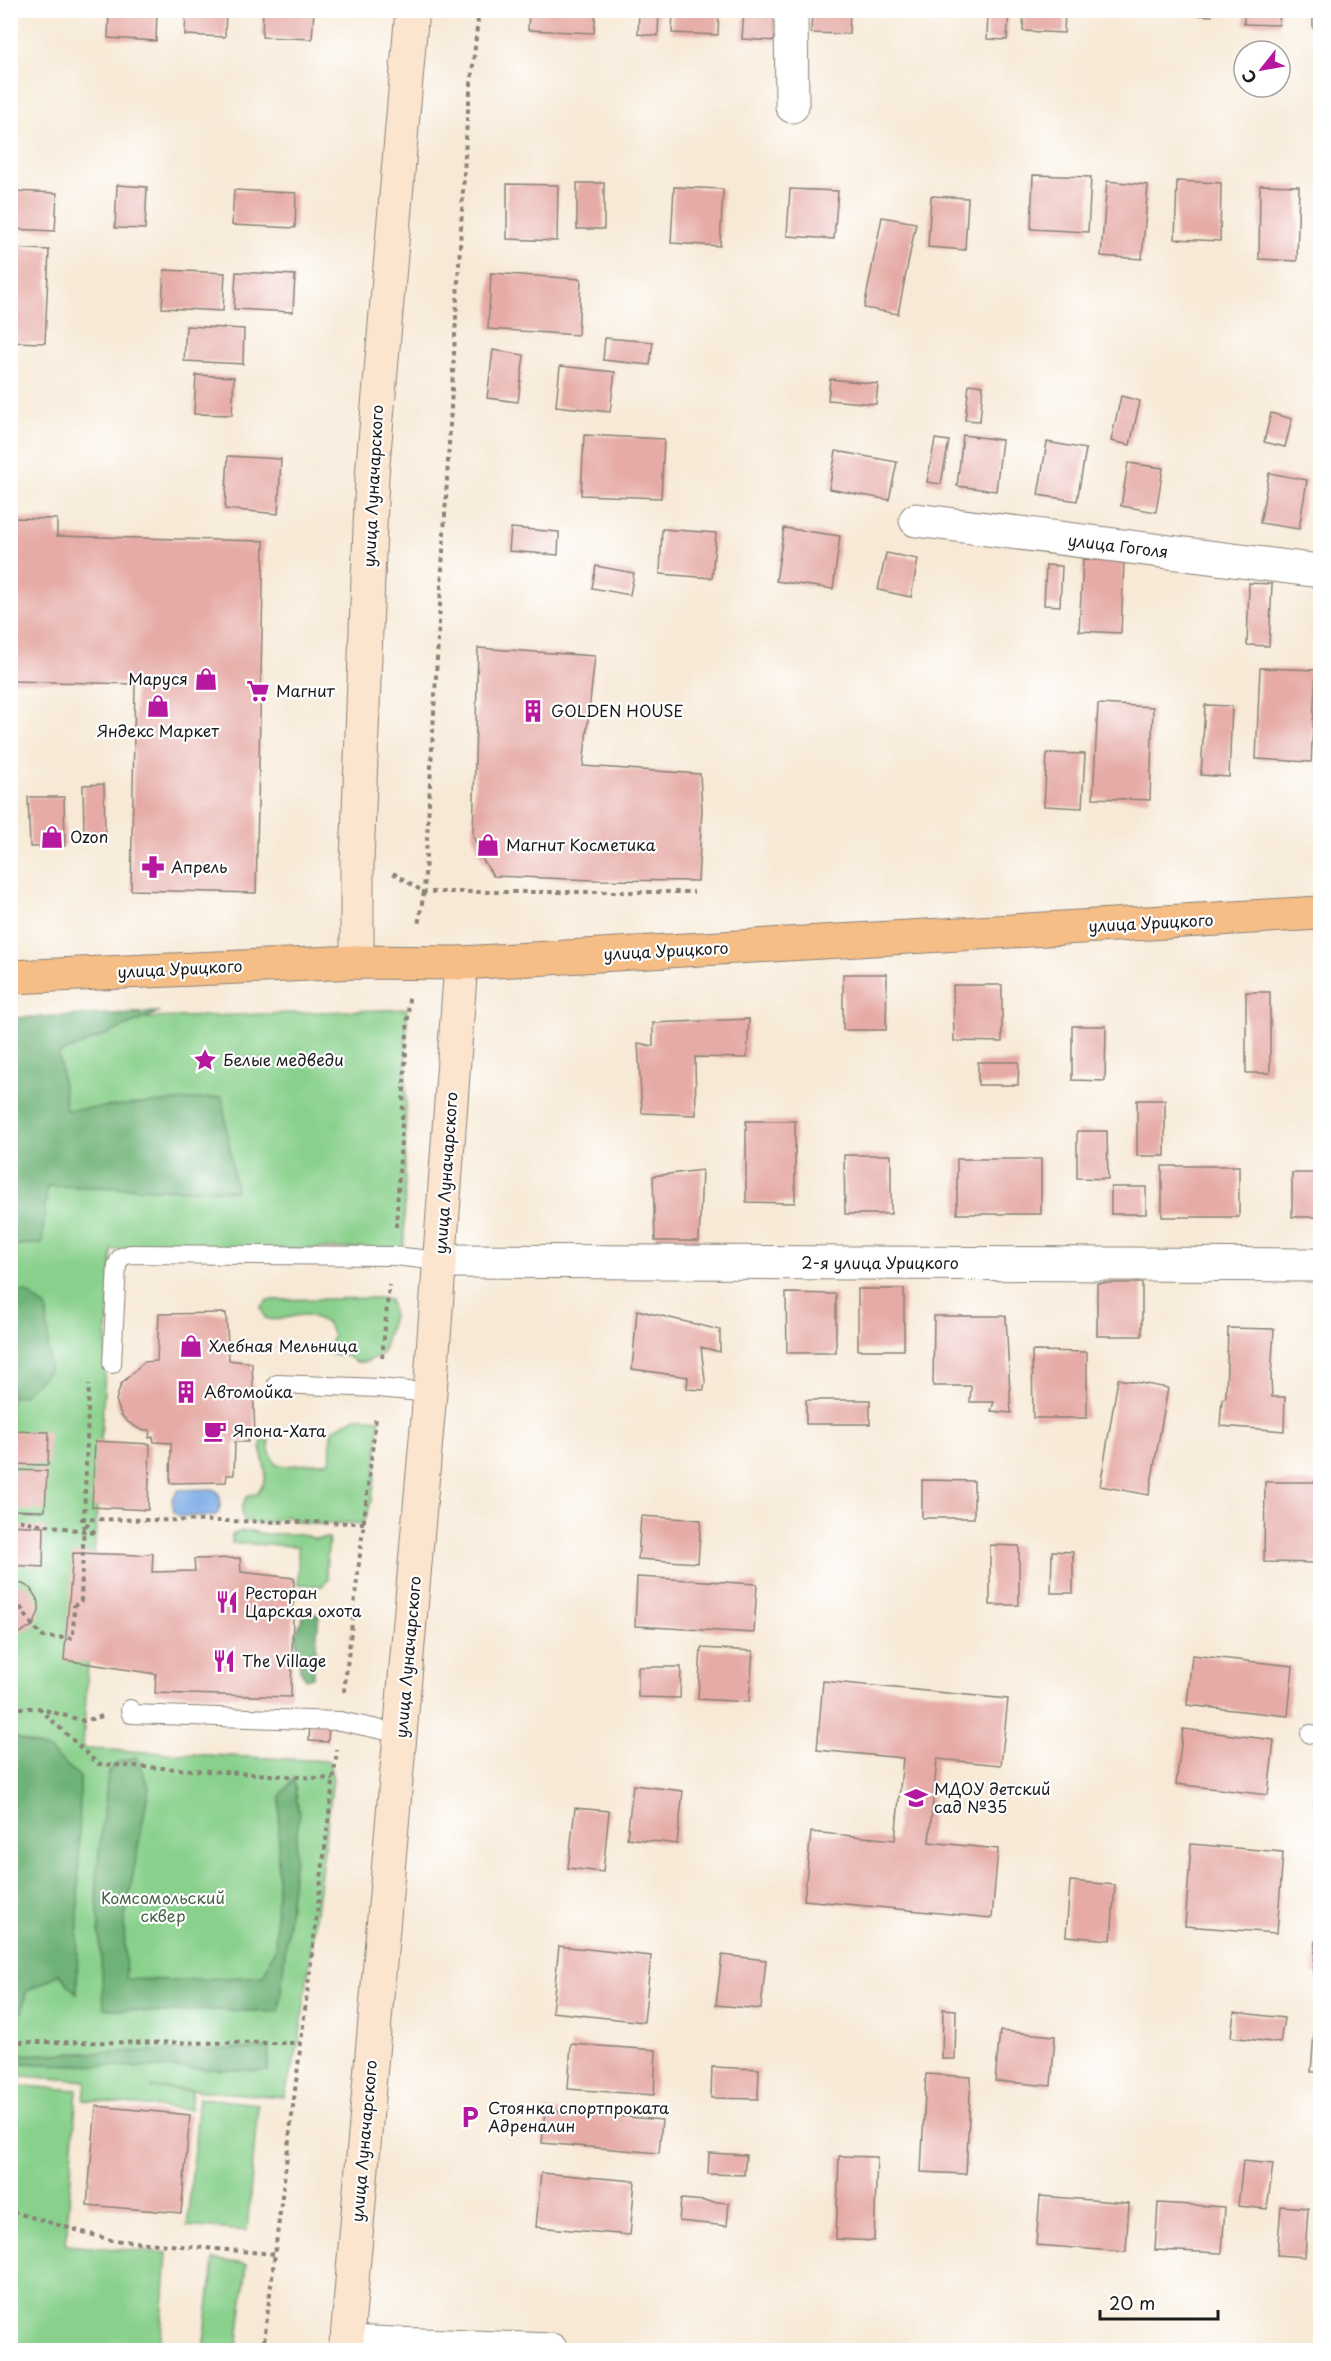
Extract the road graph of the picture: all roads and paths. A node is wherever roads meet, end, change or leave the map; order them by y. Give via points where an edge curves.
1 (412, 10) edge
2 (479, 10) edge
3 (791, 10) edge
4 (792, 106) dead end
5 (916, 520) dead end
6 (1320, 571) edge
7 (391, 871) dead end
8 (424, 892) junction
9 (694, 892) dead end
10 (1320, 913) edge
11 (357, 962) junction
12 (411, 963) junction
13 (461, 963) junction
14 (10, 977) edge
15 (394, 1256) junction
16 (440, 1261) junction
17 (1320, 1265) edge
18 (112, 1364) dead end
19 (90, 1378) dead end
20 (277, 1384) dead end
21 (379, 1388) junction
22 (430, 1393) junction
23 (10, 1519) edge
24 (82, 1519) junction
25 (364, 1523) junction
26 (10, 1592) edge
27 (38, 1708) dead end
28 (130, 1709) dead end
29 (340, 1721) junction
30 (401, 1734) junction
31 (333, 1779) junction
32 (10, 2042) edge
33 (300, 2043) junction
34 (13, 2212) dead end
35 (275, 2254) junction
36 (346, 2346) edge
37 (263, 2350) edge
38 (551, 2350) edge

1 - 11 street, улица Луначарского via 372,476 357,861
2 - 8 path via 466,132
3 - 4 street
5 - 6 street, улица Гоголя
7 - 8 path
8 - 9 path
8 - 12 path
10 - 13 main road, улица Урицкого
11 - 12 main road, улица Урицкого
11 - 14 main road, улица Урицкого
12 - 13 main road, улица Урицкого
12 - 15 path
13 - 16 street, улица Луначарского
15 - 16 lane
15 - 18 lane via 121,1257 117,1265
15 - 21 path
16 - 17 street, 2-я улица Урицкого
16 - 22 street, улица Луначарского
19 - 24 path
20 - 21 lane
21 - 22 lane
21 - 25 path
22 - 30 street, улица Луначарского
23 - 24 path via 95,1533
24 - 25 path
24 - 26 path via 81,1601 74,1606 73,1638 43,1637
25 - 29 path
27 - 31 path via 98,1764
28 - 29 lane via 131,1714
29 - 30 lane
29 - 31 path
30 - 36 street, улица Луначарского
31 - 33 path
32 - 33 path
33 - 35 path
34 - 35 path via 111,2240
35 - 37 path
36 - 38 street

